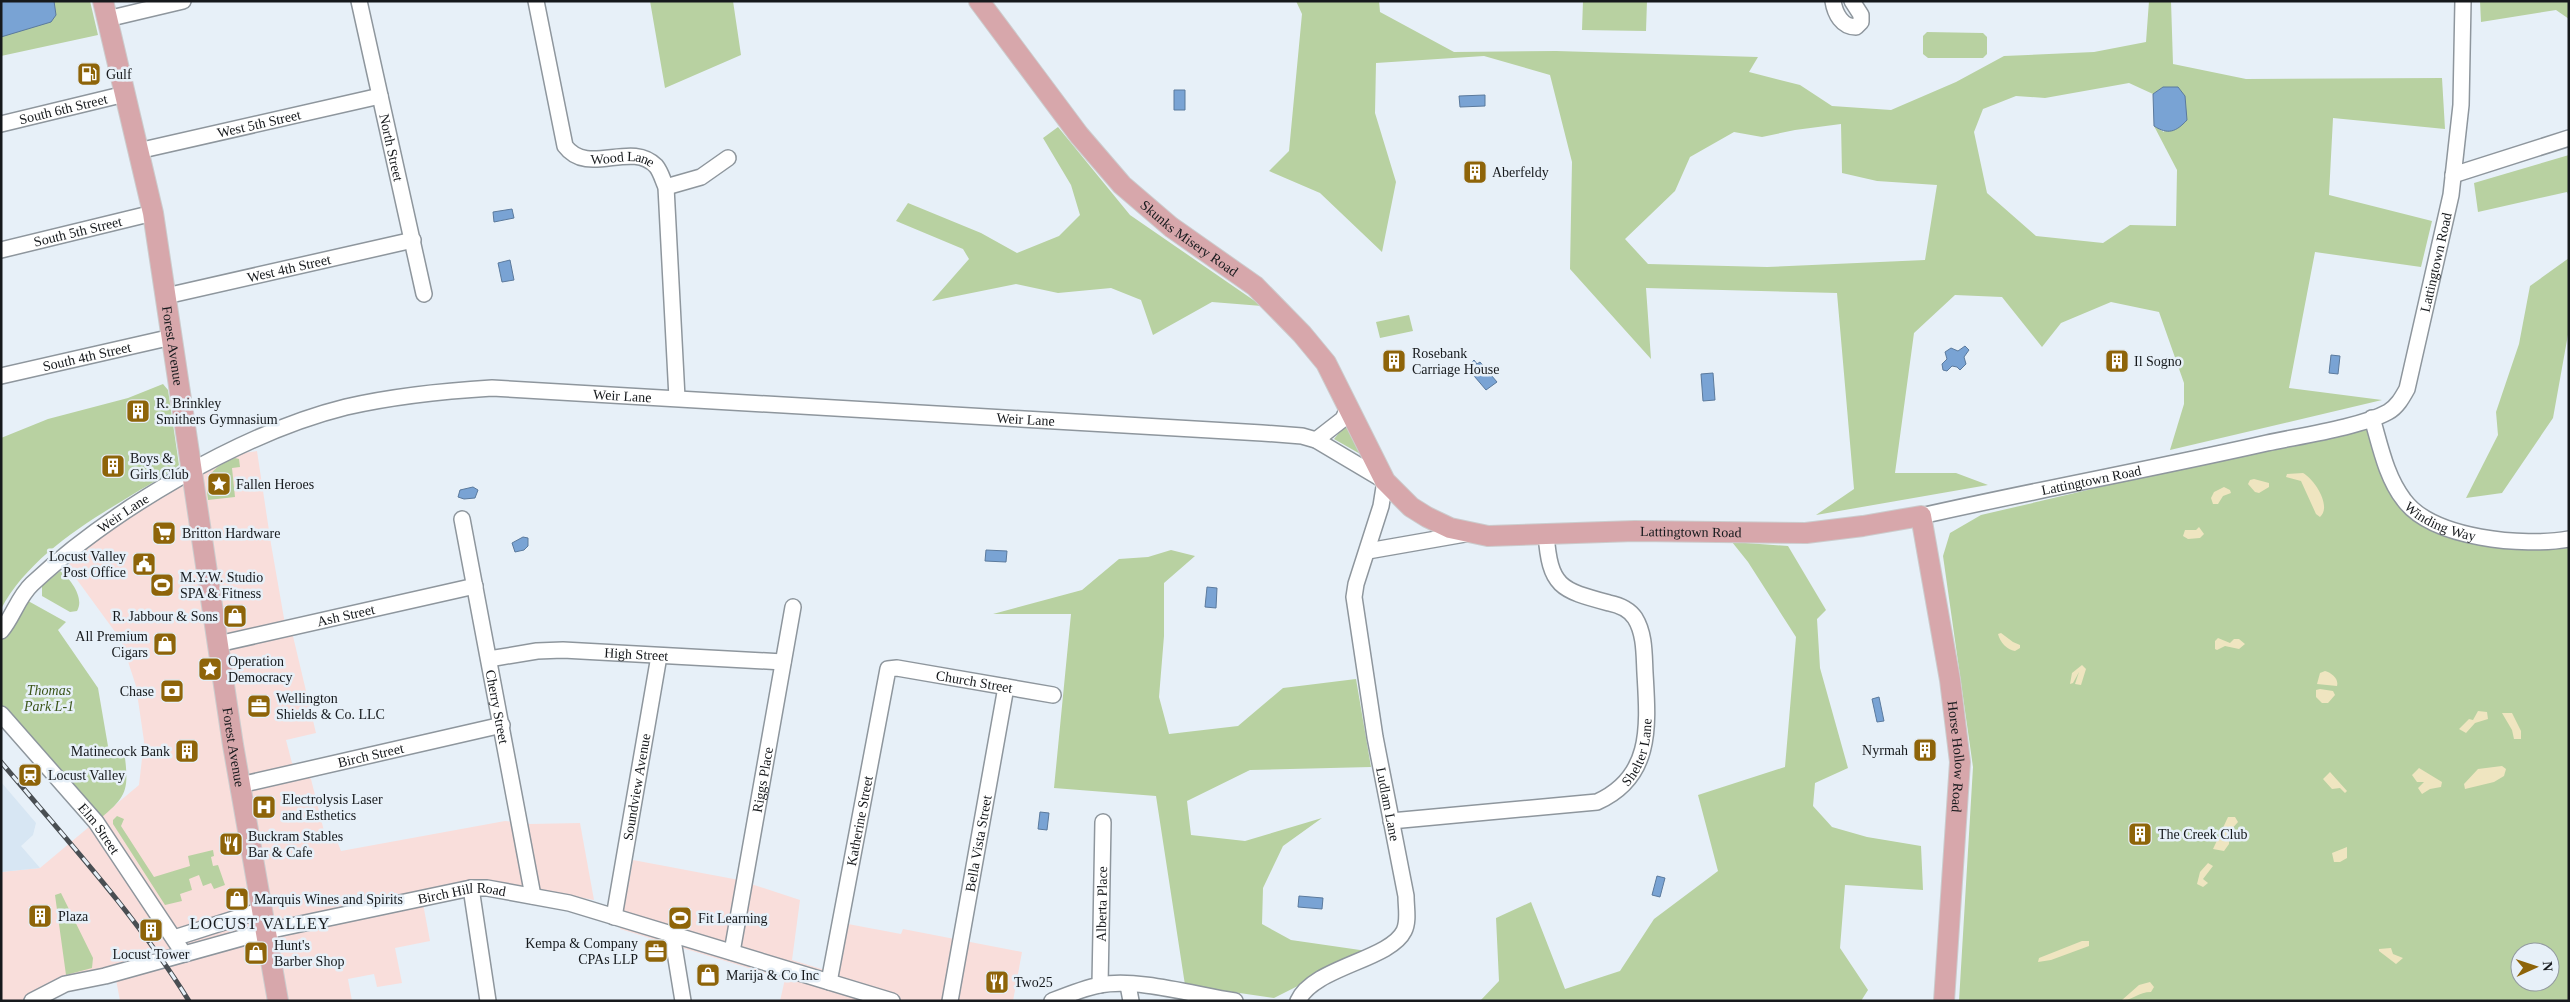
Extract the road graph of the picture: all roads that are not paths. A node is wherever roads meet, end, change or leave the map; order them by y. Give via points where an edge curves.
1 (183, 1) edge
2 (359, 1) edge
3 (536, 1) edge
4 (979, 1) edge
5 (1833, 1) edge
6 (1852, 1) edge
7 (2463, 1) edge
8 (105, 10) edge
9 (126, 94) junction
10 (380, 96) junction
11 (1, 124) edge
12 (2569, 138) edge
13 (138, 151) junction
14 (728, 158) dead end
15 (2453, 176) junction
16 (666, 188) junction
17 (153, 213) junction
18 (413, 240) junction
19 (1, 250) edge
20 (424, 294) dead end
21 (166, 296) junction
22 (172, 336) junction
23 (1, 376) edge
24 (677, 398) junction
25 (1349, 406) junction
26 (2372, 418) junction
27 (1316, 440) junction
28 (192, 472) junction
29 (1385, 481) junction
30 (1922, 516) junction
31 (462, 519) dead end
32 (1467, 533) junction
33 (1546, 534) junction
34 (2569, 539) edge
35 (1368, 551) junction
36 (475, 586) junction
37 (793, 607) dead end
38 (2, 634) edge
39 (218, 644) junction
40 (659, 656) junction
41 (489, 660) junction
42 (783, 662) junction
43 (897, 668) joint
44 (1006, 687) junction
45 (1053, 694) dead end
46 (1, 714) edge
47 (502, 726) junction
48 (240, 785) junction
49 (1391, 821) junction
50 (1103, 822) dead end
51 (471, 888) junction
52 (533, 896) junction
53 (262, 910) junction
54 (614, 917) junction
55 (267, 930) junction
56 (672, 934) junction
57 (174, 938) junction
58 (732, 952) junction
59 (184, 954) junction
60 (829, 982) junction
61 (1128, 984) junction
62 (1100, 985) junction
63 (32, 1001) edge
64 (278, 1001) edge
65 (488, 1001) edge
66 (683, 1001) edge
67 (892, 1001) edge
68 (950, 1001) edge
69 (1052, 1001) edge
70 (1131, 1001) edge
71 (1235, 1001) edge
72 (1298, 1001) edge
73 (1944, 1001) edge

1 - 8 street
2 - 10 street, North Street
3 - 16 street, Wood Lane via 565,146 574,156 588,160 633,156 648,160 657,168
4 - 25 main road, Skunks Misery Road via 1074,128 1122,185 1171,227 1255,286 1277,306 1326,363
5 - 6 street via 1842,22 1856,27 1861,22 1861,15
7 - 15 street, Lattingtown Road via 2461,105
8 - 9 main road, Forest Avenue
9 - 11 street, South 6th Street
9 - 13 main road, Forest Avenue
10 - 13 street, West 5th Street
10 - 18 street, North Street
12 - 15 street
13 - 17 main road, Forest Avenue
14 - 16 street via 701,177
15 - 26 street, Lattingtown Road via 2407,389 2389,412
16 - 24 street, Wood Lane
17 - 19 street, South 5th Street
17 - 21 main road, Forest Avenue
18 - 20 street, North Street
18 - 21 street, West 4th Street
21 - 22 main road, Forest Avenue
22 - 23 street, South 4th Street
22 - 28 main road, Forest Avenue
24 - 27 street, Weir Lane via 1262,433
24 - 28 street, Weir Lane via 492,388 412,395 344,408 281,428
25 - 27 street via 1343,419
25 - 29 main road, Skunks Misery Road
26 - 30 street, Lattingtown Road via 2174,464
26 - 34 street, Winding Way via 2389,472 2403,499 2417,515 2432,523 2503,540 2544,543
27 - 29 street, Weir Lane
28 - 38 street, Weir Lane via 97,531 30,585
28 - 39 main road, Forest Avenue
29 - 32 main road, Lattingtown Road via 1411,507
29 - 35 street, Ludlam Lane
30 - 33 main road, Lattingtown Road via 1806,532
30 - 73 main road, Horse Hollow Road via 1950,680 1960,762
31 - 36 street, Cherry Street
32 - 33 main road, Lattingtown Road via 1488,536
32 - 35 street
33 - 49 street, Shelter Lane via 1548,563 1559,583 1576,593 1624,608 1640,627 1648,720 1634,771 1622,788 1597,802
35 - 49 street, Ludlam Lane via 1356,584 1355,615
36 - 39 street, Ash Street
36 - 41 street, Cherry Street
37 - 42 street, Riggs Place
39 - 48 main road, Forest Avenue
40 - 41 street, High Street via 563,650
40 - 42 street, High Street
40 - 54 street, Soundview Avenue
41 - 47 street, Cherry Street
42 - 58 street, Riggs Place
43 - 44 street, Church Street
43 - 60 street, Katherine Street via 886,672
44 - 45 street, Church Street
44 - 68 street, Bella Vista Street
46 - 57 street, Elm Street via 96,822
47 - 48 street, Birch Street
47 - 52 street, Cherry Street
48 - 53 main road, Forest Avenue
49 - 72 street, Ludlam Lane via 1406,896 1404,932 1394,942 1316,981 1304,990
50 - 62 street, Alberta Place
51 - 52 street, Birch Hill Road
51 - 55 street, Birch Hill Road
51 - 65 street
52 - 54 street, Birch Hill Road
53 - 55 main road, Forest Avenue
53 - 57 street
54 - 56 street, Birch Hill Road
55 - 59 street, Birch Hill Road
55 - 64 main road, Forest Avenue
56 - 58 street, Birch Hill Road
56 - 66 street
57 - 59 street, Elm Street
58 - 60 street, Birch Hill Road
59 - 63 street, Birch Hill Road via 65,984
60 - 67 street, Birch Hill Road
61 - 62 street
61 - 70 street
61 - 71 street
62 - 69 street

